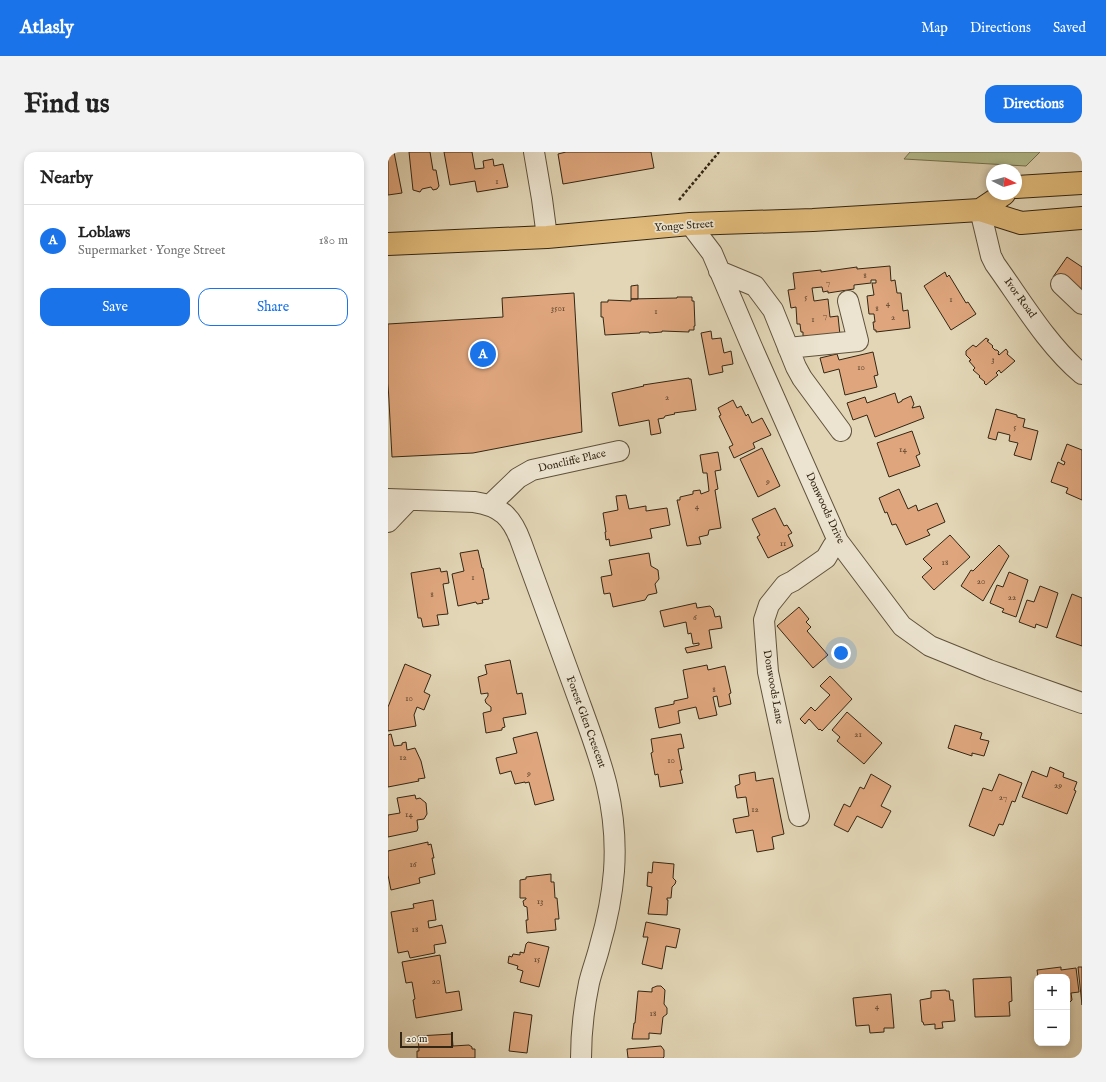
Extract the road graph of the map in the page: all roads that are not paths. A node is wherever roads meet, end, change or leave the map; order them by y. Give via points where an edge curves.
1 (534, 152) edge
2 (1082, 183) edge
3 (1022, 187) edge
4 (995, 200) edge
5 (980, 210) junction
6 (1082, 218) edge
7 (690, 224) junction
8 (547, 237) junction
9 (388, 244) edge
10 (719, 270) junction
11 (1061, 284) dead end
12 (848, 301) dead end
13 (1082, 304) edge
14 (788, 348) junction
15 (1082, 374) edge
16 (841, 432) dead end
17 (619, 451) dead end
18 (388, 499) edge
19 (409, 500) junction
20 (490, 505) junction
21 (388, 522) edge
22 (838, 541) junction
23 (1082, 703) edge
24 (799, 816) dead end
25 (581, 1058) edge

1 - 8 street
2 - 3 main road
4 - 5 main road
5 - 6 main road, Yonge Street via 1021,223
5 - 7 main road, Yonge Street
5 - 15 street, Ivor Road via 995,264 1053,345
7 - 8 main road, Yonge Street
7 - 10 street, Donwoods Drive via 712,253
8 - 9 main road, Yonge Street
10 - 14 street via 755,286 773,310
10 - 22 street, Donwoods Drive
11 - 13 street
12 - 14 street via 858,341
14 - 16 street via 802,378
17 - 20 street, Doncliffe Place via 532,470 518,478
18 - 19 street, Forest Glen Crescent
19 - 20 street, Forest Glen Crescent via 474,502
19 - 21 street
20 - 25 street, Forest Glen Crescent via 505,514 516,530 594,740 611,803 615,840 612,885 606,923 585,1004
22 - 23 street, Donwoods Drive via 902,626 930,646
22 - 24 street, Donwoods Lane via 832,546 826,558 785,586 768,605 764,620 768,672

